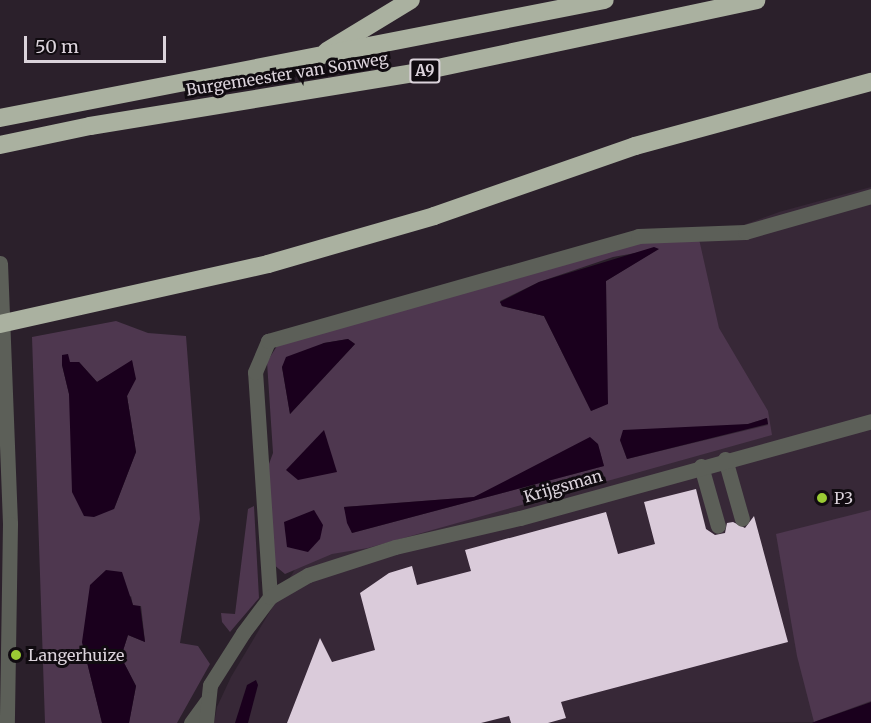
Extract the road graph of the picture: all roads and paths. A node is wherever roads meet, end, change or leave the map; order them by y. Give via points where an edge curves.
1 (411, 0) edge
2 (604, 0) edge
3 (756, 0) edge
4 (318, 56) junction
5 (871, 82) edge
6 (0, 118) edge
7 (0, 145) edge
8 (871, 196) edge
9 (0, 263) edge
10 (1, 324) edge
11 (871, 422) edge
12 (726, 459) junction
13 (701, 466) junction
14 (742, 519) dead end
15 (718, 526) dead end
16 (270, 597) junction
17 (206, 702) junction
18 (7, 723) edge
19 (191, 723) edge
20 (206, 723) edge

1 - 4 highway, A9
2 - 4 highway, Burgemeester van Sonweg / A9
3 - 7 highway, Burgemeester van Sonweg / A9 via 414,73 90,126
4 - 6 highway, Burgemeester van Sonweg / A9
5 - 10 highway via 635,146 434,216 268,264
8 - 16 street via 745,232 638,236 268,341 255,372
9 - 10 street
10 - 18 street via 10,524
11 - 12 street, Krijgsman
12 - 13 street, Krijgsman
12 - 14 street
13 - 15 street
13 - 16 street, Krijgsman via 345,562 308,575
16 - 17 street, Krijgsman via 210,685
17 - 19 street, Krijgsman
17 - 20 street, Krijgsman

